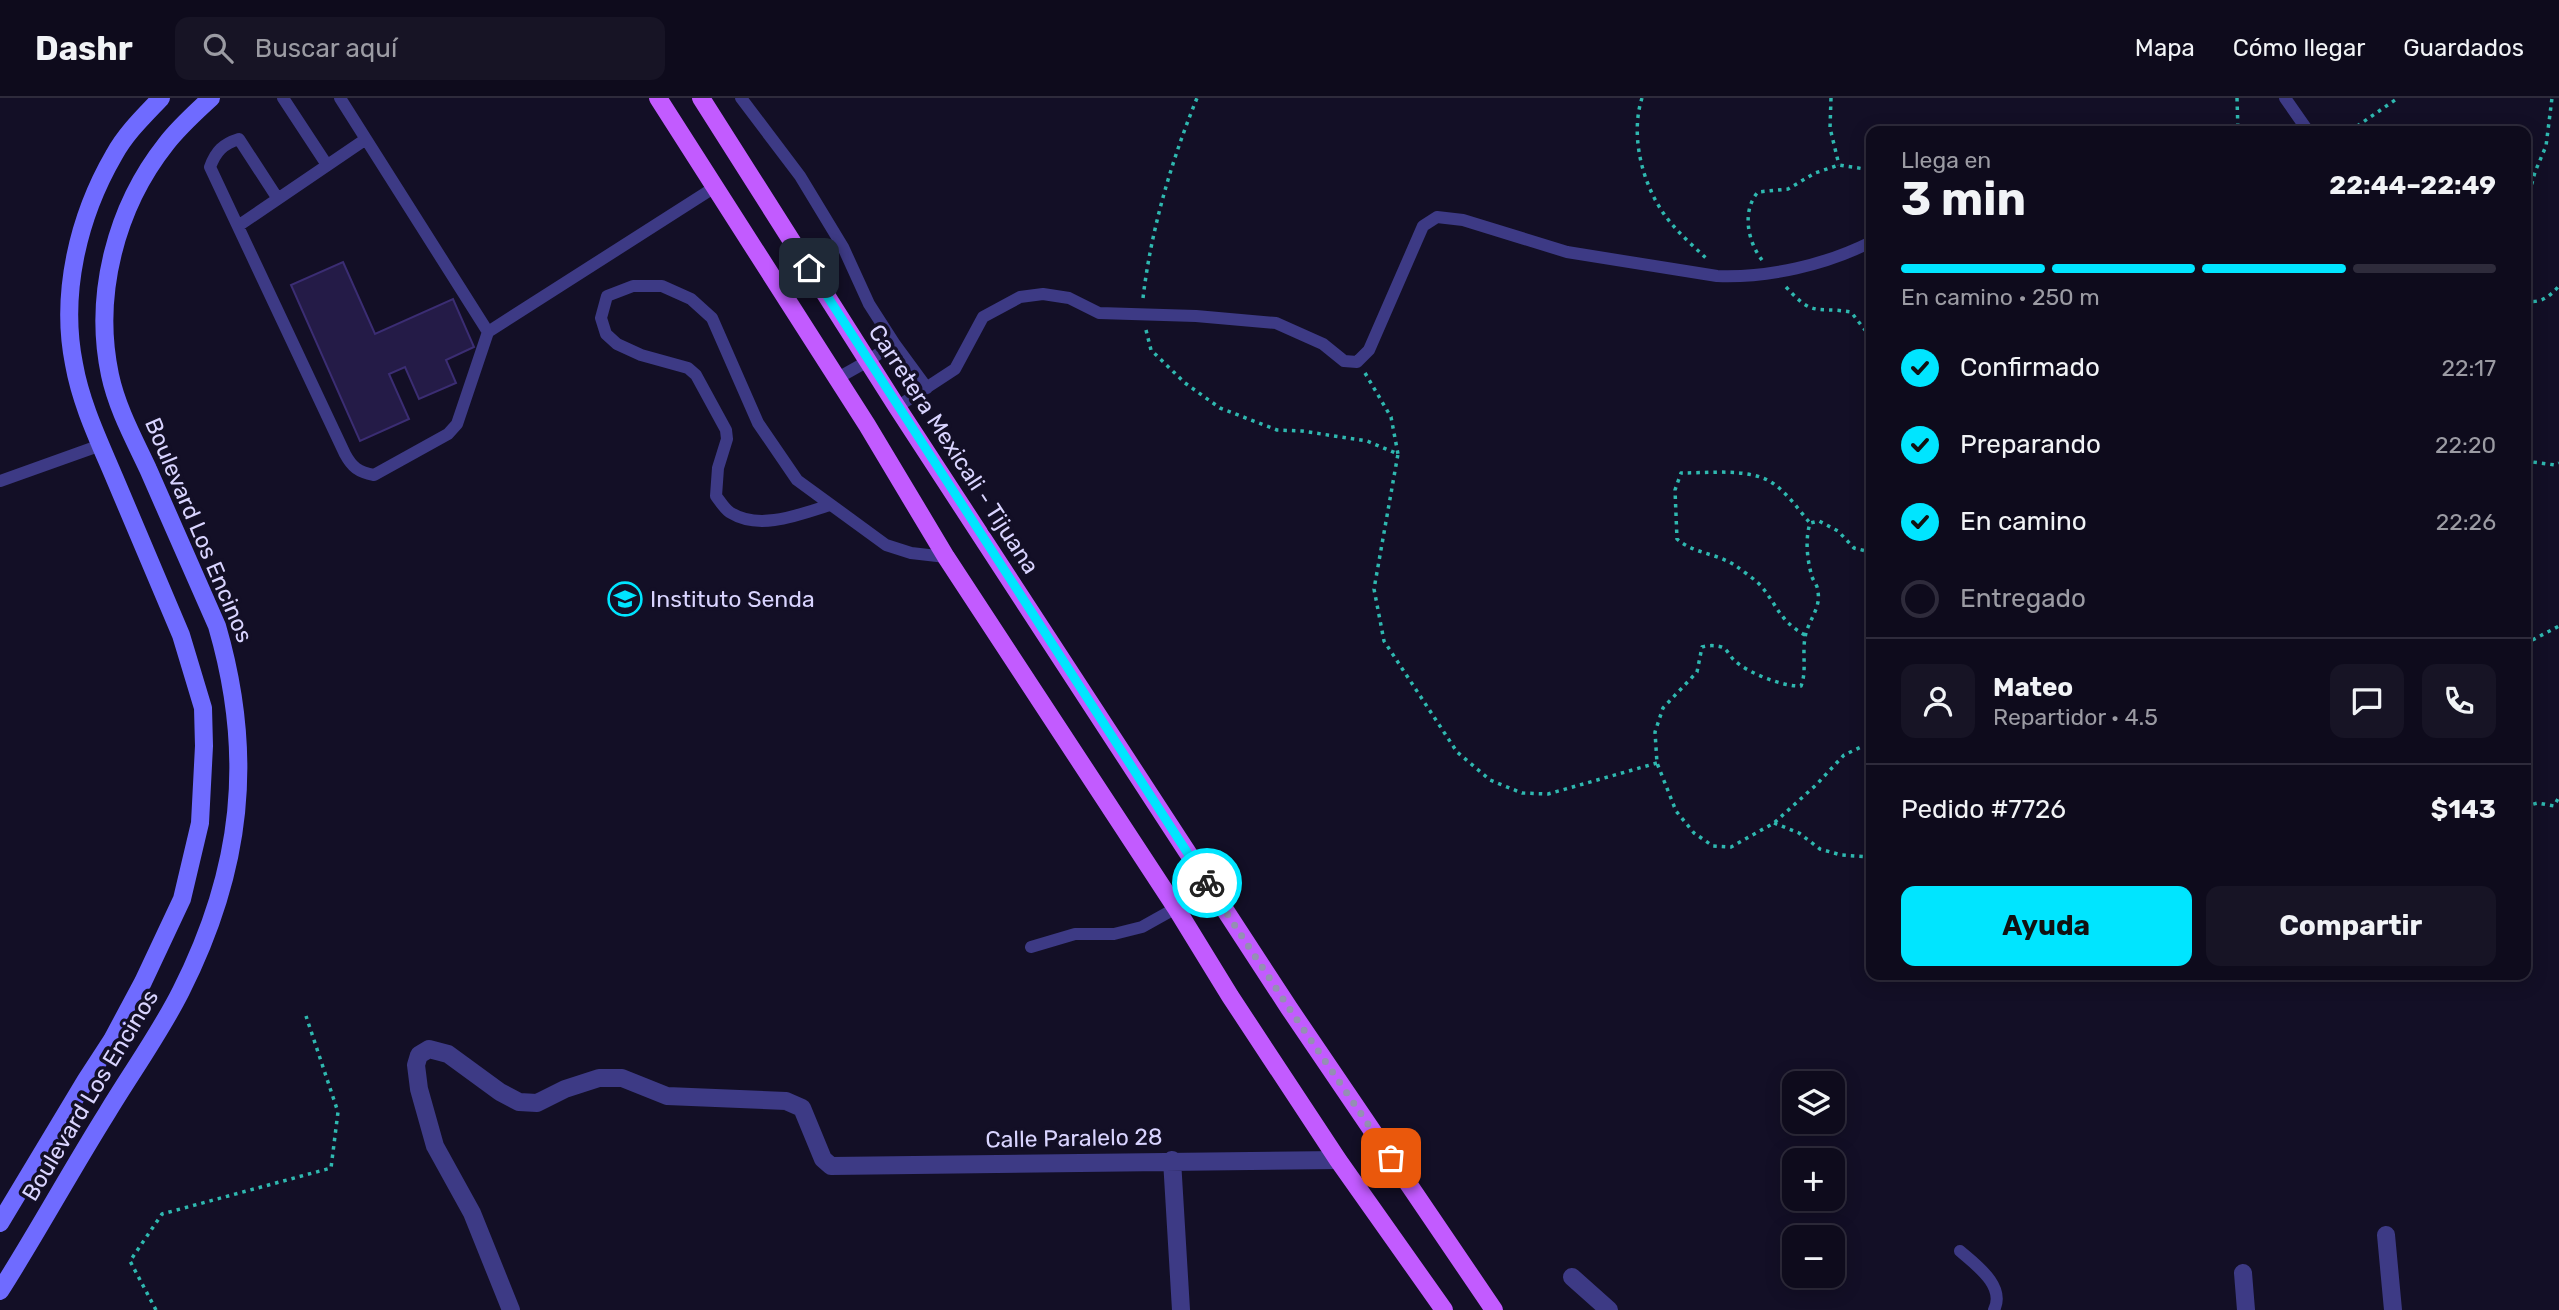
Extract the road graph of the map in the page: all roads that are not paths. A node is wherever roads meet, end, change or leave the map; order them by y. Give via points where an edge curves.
1 (161, 98) edge
2 (211, 98) edge
3 (283, 98) edge
4 (340, 98) edge
5 (658, 98) edge
6 (741, 98) edge
7 (2285, 98) edge
8 (709, 101) edge
9 (2305, 126) edge
10 (366, 139) junction
11 (327, 165) junction
12 (715, 187) junction
13 (278, 199) junction
14 (238, 226) junction
15 (1866, 244) edge
16 (488, 331) junction
17 (894, 343) junction
18 (868, 361) junction
19 (836, 379) junction
20 (927, 388) junction
21 (897, 407) junction
22 (101, 445) junction
23 (0, 481) edge
24 (830, 505) junction
25 (946, 557) junction
26 (1176, 908) junction
27 (1031, 947) dead end
28 (1172, 1160) junction
29 (1338, 1160) junction
30 (0, 1223) edge
31 (2386, 1235) dead end
32 (1960, 1251) dead end
33 (2243, 1273) dead end
34 (1572, 1277) dead end
35 (0, 1291) edge
36 (511, 1310) edge
37 (1181, 1310) edge
38 (1444, 1310) edge
39 (1494, 1310) edge
40 (1609, 1310) edge
41 (1994, 1310) edge
42 (2246, 1310) edge
43 (2393, 1310) edge

1 - 22 main road, Boulevard Los Encinos via 114,154 81,230 74,263 69,332 73,364
2 - 35 main road, Boulevard Los Encinos via 167,143 124,216 110,262 106,336 110,375 123,414 217,625 227,661 239,730 233,838 209,931 180,993
3 - 11 lane
4 - 10 lane
5 - 12 main road
6 - 17 lane via 800,176
7 - 9 lane
8 - 18 main road, Carretera Mexicali - Tijuana
10 - 11 lane
10 - 16 lane
11 - 13 lane
12 - 16 lane
12 - 19 main road
13 - 14 lane
13 - 14 lane via 239,139 226,143 210,167
14 - 16 lane via 345,454 361,473 373,475 448,434 457,424
15 - 20 lane via 1802,267 1717,275 1567,252 1437,216 1423,226 1369,350 1357,362 1344,361 1322,344 1276,323 1099,313 1069,298 1043,294 1020,297 983,317 955,369
17 - 18 lane
17 - 20 lane
18 - 19 lane
18 - 21 main road, Carretera Mexicali - Tijuana
19 - 25 main road
20 - 21 lane
21 - 39 main road, Carretera Mexicali - Tijuana via 1289,1008
22 - 23 lane
22 - 30 main road, Boulevard Los Encinos via 193,670 204,746 200,823 182,899 143,982
24 - 24 lane via 797,480 758,423 712,318 691,299 662,286 633,286 607,296 601,318 606,334 617,344 688,368 696,375 726,430 716,496 731,513 758,521
24 - 25 lane via 886,545 911,554
25 - 26 main road
26 - 27 lane via 1142,927 1075,934
26 - 29 main road
28 - 29 street, Calle Paralelo 28
28 - 36 street, Calle Paralelo 28 via 831,1166 818,1150 802,1108 786,1101 667,1096 622,1078 599,1078 537,1103 519,1102 448,1054 429,1049 419,1055 416,1065 435,1146 472,1213
28 - 37 street
29 - 38 main road
31 - 43 street
32 - 41 lane via 1995,1288
33 - 42 street
34 - 40 street

